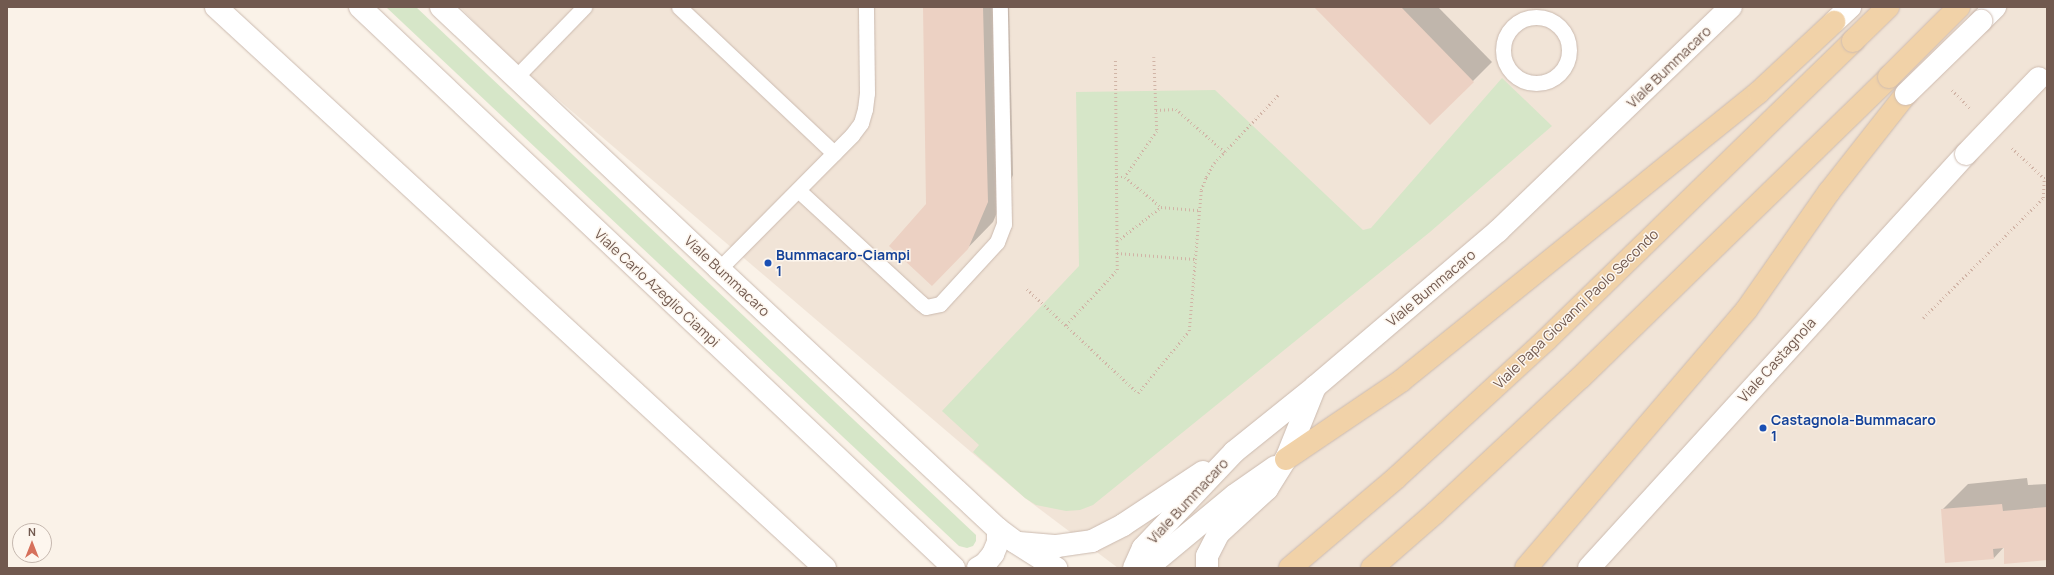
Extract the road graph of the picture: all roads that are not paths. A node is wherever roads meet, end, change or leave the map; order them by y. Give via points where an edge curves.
1 (216, 7) edge
2 (360, 7) edge
3 (441, 7) edge
4 (583, 7) edge
5 (679, 7) edge
6 (866, 7) edge
7 (1000, 7) edge
8 (1731, 7) edge
9 (1850, 7) edge
10 (1888, 7) edge
11 (1959, 7) edge
12 (1988, 14) edge
13 (1510, 29) joint
14 (2043, 74) edge
15 (516, 77) junction
16 (834, 153) junction
17 (798, 190) junction
18 (719, 269) junction
19 (1316, 386) junction
20 (1234, 452) junction
21 (1286, 459) junction
22 (998, 529) junction
23 (1551, 541) junction
24 (1015, 542) junction
25 (825, 568) edge
26 (954, 568) edge
27 (978, 568) edge
28 (1056, 568) edge
29 (1134, 568) edge
30 (1147, 568) edge
31 (1207, 568) edge
32 (1290, 568) edge
33 (1372, 568) edge
34 (1526, 568) edge
35 (1536, 568) edge
36 (1589, 568) edge

1 - 25 main road
2 - 26 main road, Viale Carlo Azeglio Ciampi
3 - 15 main road, Viale Bummacaro
4 - 15 lane
5 - 16 lane
6 - 16 lane via 865,109 861,124
7 - 17 lane via 1004,224 997,242 940,304 926,307 921,304
8 - 19 main road, Viale Bummacaro via 1498,231
9 - 21 main road via 1759,92 1401,380
10 - 32 main road, Viale Papa Giovanni Paolo Secondo, bridge via 1546,340 1396,478
11 - 33 main road, bridge via 1580,378
12 - 23 main road, bridge via 1906,94 1829,192 1747,309
13 - 13 lane via 1505,39 1504,59 1516,77 1526,82 1548,81 1565,66 1568,44 1558,26 1538,17 1518,22
14 - 36 main road, Viale Castagnola, bridge via 1966,154
15 - 18 main road, Viale Bummacaro
16 - 17 lane
17 - 18 lane
18 - 22 main road, Viale Bummacaro
19 - 20 main road, Viale Bummacaro
19 - 21 main road
20 - 24 main road via 1123,525 1092,541 1057,546
20 - 29 main road, Viale Bummacaro via 1143,548
21 - 30 main road via 1235,495
21 - 31 main road via 1267,490 1218,534 1208,556
22 - 24 main road, Viale Bummacaro
22 - 27 main road via 998,542 993,554
23 - 34 main road
23 - 35 main road
24 - 28 main road, Viale Bummacaro

